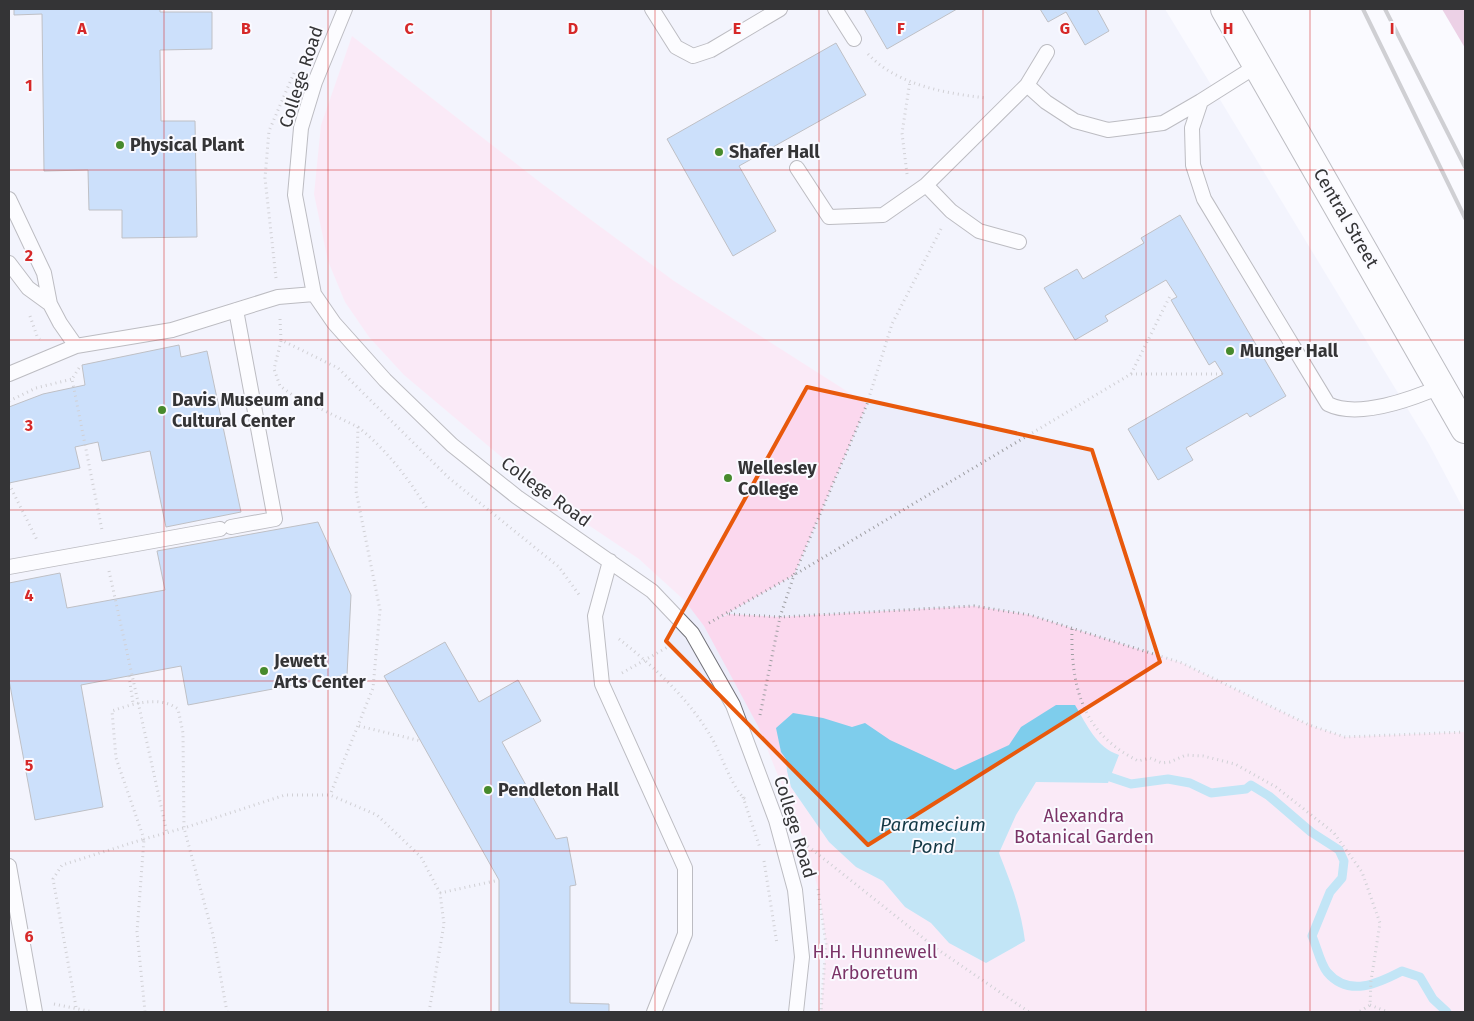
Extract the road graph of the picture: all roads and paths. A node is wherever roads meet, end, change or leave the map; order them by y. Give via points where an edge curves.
1 (345, 9) edge
2 (652, 9) edge
3 (780, 9) edge
4 (835, 9) edge
5 (1225, 9) edge
6 (854, 39) joint
7 (1048, 52) dead end
8 (1258, 65) junction
9 (910, 81) junction
10 (1027, 85) junction
11 (1012, 100) junction
12 (1201, 101) junction
13 (797, 168) dead end
14 (926, 185) junction
15 (913, 194) junction
16 (9, 200) edge
17 (951, 211) junction
18 (1019, 242) dead end
19 (9, 263) edge
20 (314, 294) junction
21 (1171, 294) dead end
22 (50, 304) junction
23 (236, 310) junction
24 (281, 340) dead end
25 (76, 346) junction
26 (9, 374) edge
27 (1131, 374) junction
28 (1222, 374) dead end
29 (72, 379) dead end
30 (1442, 386) junction
31 (9, 401) edge
32 (358, 427) junction
33 (1465, 429) edge
34 (9, 484) edge
35 (428, 510) dead end
36 (38, 543) dead end
37 (610, 561) junction
38 (9, 567) edge
39 (794, 575) junction
40 (729, 614) junction
41 (780, 617) junction
42 (1072, 629) junction
43 (692, 633) junction
44 (129, 676) dead end
45 (602, 684) junction
46 (133, 703) junction
47 (358, 726) junction
48 (145, 730) dead end
49 (1465, 732) edge
50 (421, 741) dead end
51 (754, 757) junction
52 (330, 795) junction
53 (184, 828) junction
54 (167, 833) junction
55 (144, 839) junction
56 (761, 851) dead end
57 (764, 860) dead end
58 (9, 866) edge
59 (499, 880) dead end
60 (440, 893) junction
61 (778, 947) dead end
62 (1370, 1005) junction
63 (34, 1006) edge
64 (76, 1007) junction
65 (93, 1012) edge
66 (146, 1012) edge
67 (227, 1012) edge
68 (429, 1012) edge
69 (654, 1012) edge
70 (796, 1012) edge
71 (1359, 1012) edge
72 (1388, 1012) edge

1 - 20 lane, College Road via 315,82 301,128 295,195
2 - 3 lane via 676,47 693,56 711,50
4 - 6 lane
5 - 8 main road, Central Street
6 - 9 path via 879,66
7 - 10 lane
8 - 12 lane
8 - 30 main road, Central Street
9 - 11 path via 931,89
9 - 15 path via 902,133 908,184
10 - 11 lane
10 - 12 lane via 1075,121 1108,130 1163,123
11 - 14 lane
12 - 30 lane via 1192,128 1193,165 1204,199 1328,404 1347,410 1397,403
13 - 15 lane via 829,217 883,215
14 - 15 lane
14 - 17 lane
16 - 22 lane via 44,273
17 - 18 lane via 979,231
17 - 39 path via 892,324 867,404
19 - 22 lane via 28,288
20 - 23 lane via 278,297
20 - 37 lane, College Road via 334,323 385,380 452,445 517,497
21 - 27 path
22 - 25 lane
23 - 25 lane via 172,330
23 - 38 lane via 275,519
24 - 32 path via 274,369 280,386
25 - 26 lane
27 - 28 path
27 - 39 path
29 - 31 path via 36,388
30 - 33 main road, Central Street
32 - 35 path via 381,445 411,482
32 - 47 path via 356,491 380,610 373,688
34 - 36 path
37 - 43 lane, College Road via 652,591
37 - 45 lane via 595,616
39 - 40 path
39 - 41 path
40 - 41 path
40 - 43 path
41 - 42 path via 974,606 1030,615
41 - 51 path
42 - 49 path via 1182,663 1309,725 1345,737
42 - 62 path via 1071,654 1077,692 1095,727 1112,745 1138,761 1150,758 1162,763 1186,755 1235,764 1276,787 1334,833 1362,872 1380,923
43 - 45 path via 646,662
43 - 51 lane, College Road via 733,705
44 - 46 path
45 - 69 lane via 685,868 685,934
46 - 53 path via 170,703 178,709 183,733
46 - 55 path via 112,711 116,758
47 - 50 path
47 - 52 path
48 - 54 path
51 - 56 path via 742,798
51 - 70 lane, College Road via 795,890 802,957
52 - 53 path via 285,795
52 - 60 path via 377,815 421,857
53 - 54 path
53 - 67 path via 213,936
54 - 55 path
55 - 64 path via 62,865 53,879
55 - 66 path via 137,932
57 - 61 path
58 - 63 lane
59 - 60 path
60 - 68 path via 444,924
62 - 71 path
62 - 72 path
63 - 64 path
64 - 65 path

